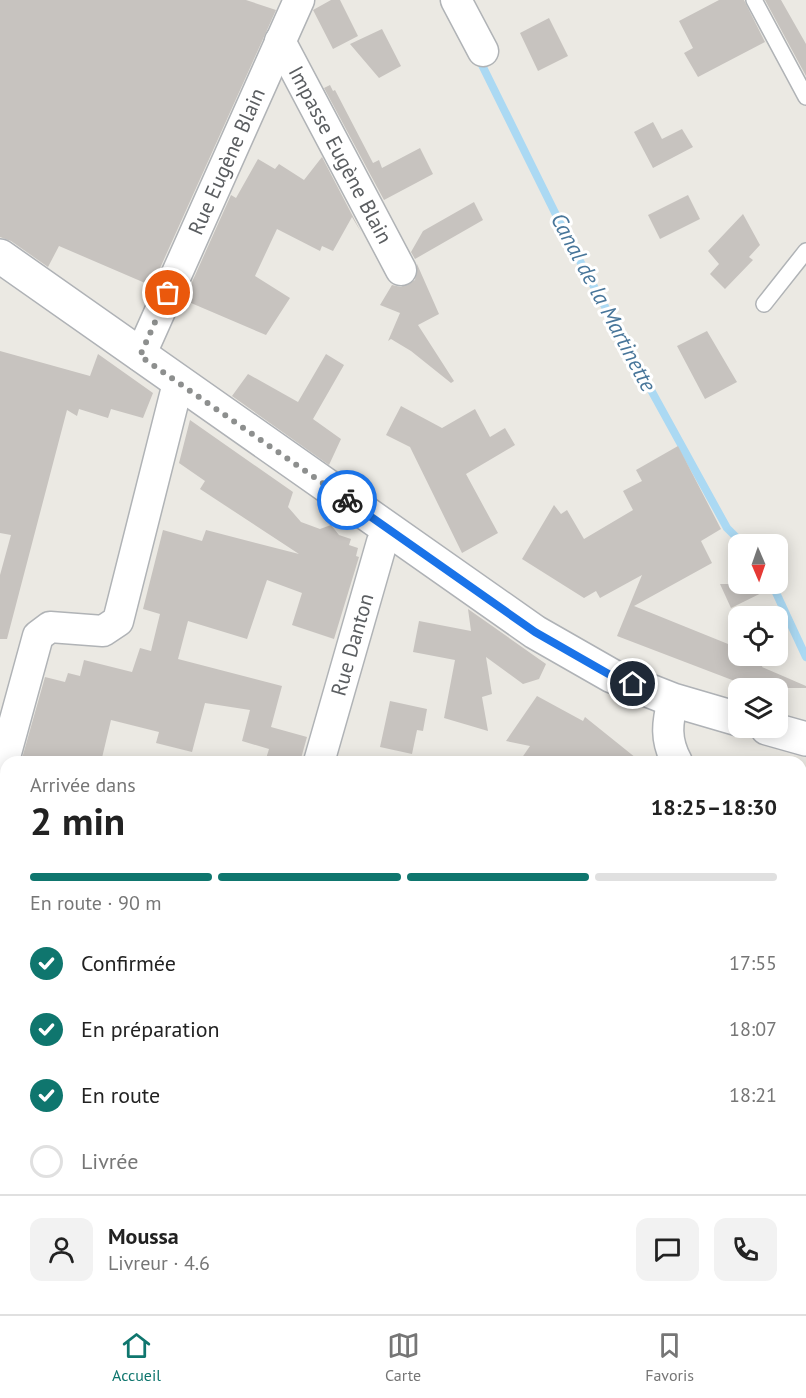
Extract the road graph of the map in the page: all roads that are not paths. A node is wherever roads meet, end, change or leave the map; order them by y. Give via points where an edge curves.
1 (456, 0) edge
2 (754, 0) edge
3 (297, 1) edge
4 (280, 41) junction
5 (483, 51) dead end
6 (806, 97) edge
7 (806, 250) edge
8 (0, 256) edge
9 (401, 270) dead end
10 (764, 304) dead end
11 (140, 356) junction
12 (178, 383) junction
13 (388, 529) junction
14 (673, 700) junction
15 (728, 716) edge
16 (788, 734) edge
17 (806, 739) edge
18 (5, 756) edge
19 (321, 756) edge
20 (674, 756) edge

1 - 5 street
2 - 6 lane
3 - 4 street, Rue Eugène Blain
4 - 9 street, Impasse Eugène Blain
4 - 11 street, Rue Eugène Blain
7 - 10 lane
8 - 11 main road
11 - 12 main road
12 - 13 main road
12 - 18 street via 118,621 104,631 50,627 38,636
13 - 14 main road via 568,653 612,676
13 - 19 street, Rue Danton
14 - 15 main road
14 - 20 street via 667,732
16 - 17 main road

